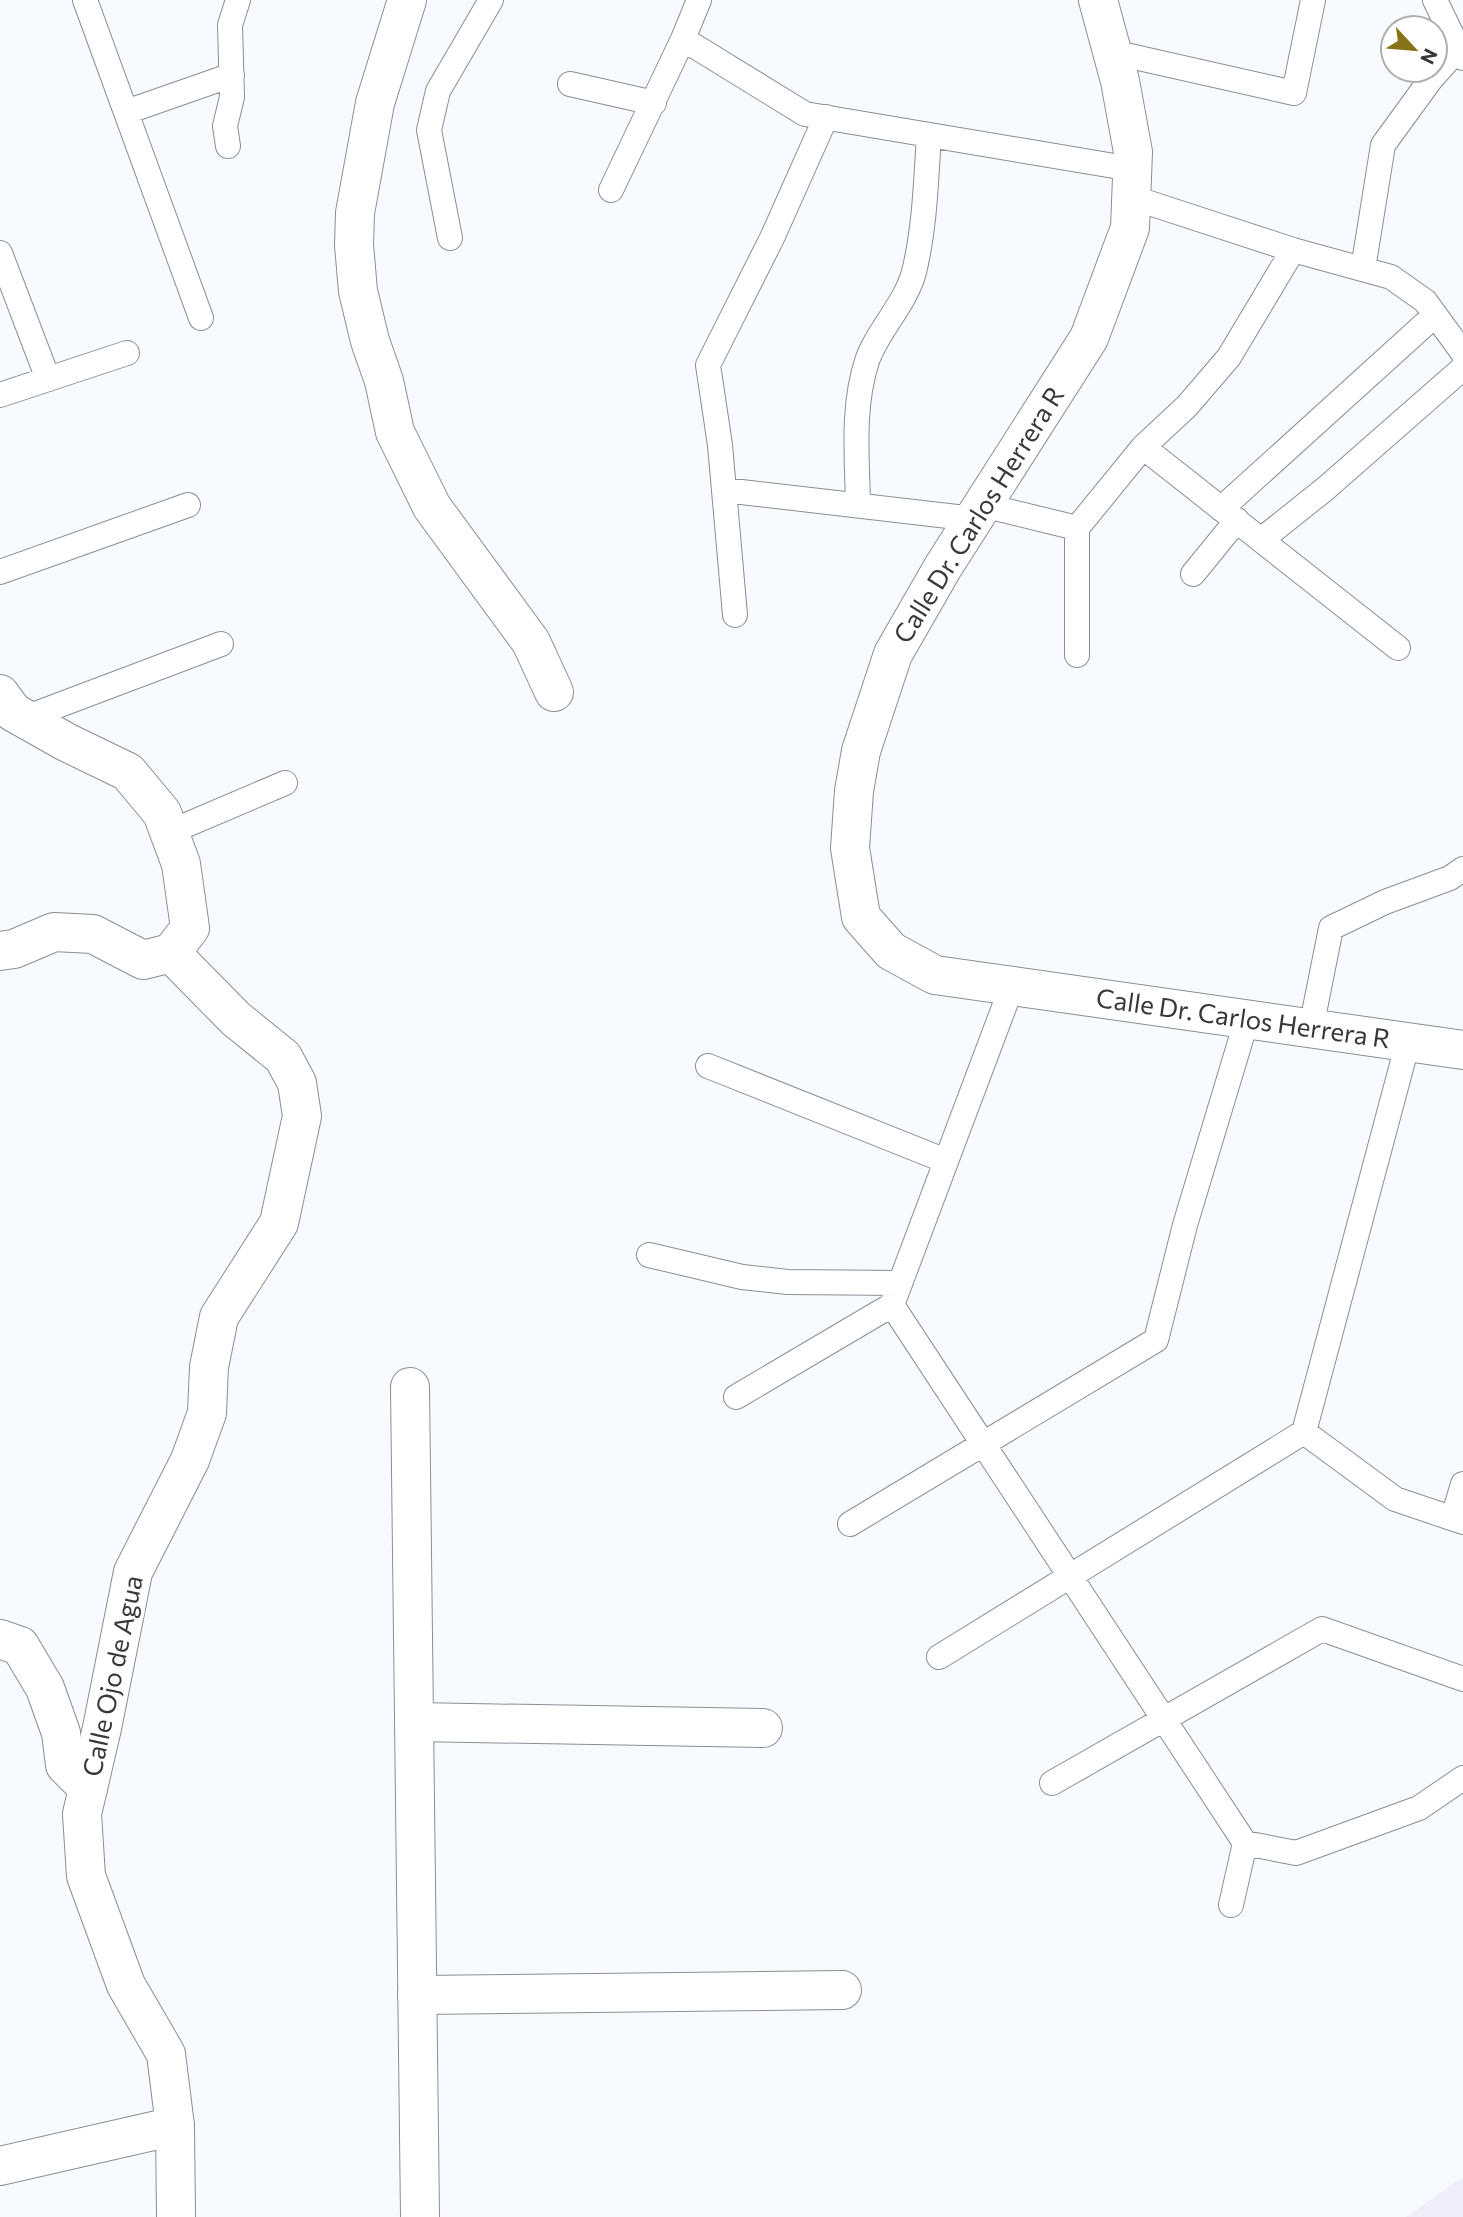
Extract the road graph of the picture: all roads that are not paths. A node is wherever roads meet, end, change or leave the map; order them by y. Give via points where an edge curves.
1 (85, 0) edge
2 (238, 0) edge
3 (407, 0) edge
4 (491, 0) edge
5 (699, 0) edge
6 (1313, 0) edge
7 (1104, 4) edge
8 (1447, 10) edge
9 (682, 39) junction
10 (1112, 52) junction
11 (1461, 53) edge
12 (232, 75) junction
13 (570, 84) dead end
14 (654, 103) junction
15 (126, 112) junction
16 (826, 117) junction
17 (929, 135) junction
18 (228, 146) dead end
19 (1132, 183) junction
20 (611, 190) dead end
21 (450, 238) dead end
22 (1293, 250) junction
23 (0, 253) edge
24 (1363, 269) junction
25 (1436, 315) junction
26 (201, 318) dead end
27 (127, 353) dead end
28 (1463, 353) edge
29 (1463, 368) edge
30 (48, 379) junction
31 (0, 395) edge
32 (1143, 447) junction
33 (724, 490) junction
34 (858, 504) junction
35 (188, 506) dead end
36 (979, 512) junction
37 (1229, 514) junction
38 (1077, 528) junction
39 (1261, 540) junction
40 (0, 572) edge
41 (1193, 574) dead end
42 (735, 615) dead end
43 (221, 644) dead end
44 (1398, 648) dead end
45 (1076, 655) dead end
46 (554, 692) dead end
47 (13, 706) edge
48 (285, 783) dead end
49 (170, 832) junction
50 (1463, 869) edge
51 (0, 951) edge
52 (171, 953) junction
53 (1012, 986) junction
54 (1247, 1019) junction
55 (1311, 1028) junction
56 (1408, 1042) junction
57 (1463, 1049) edge
58 (708, 1066) dead end
59 (946, 1161) junction
60 (649, 1255) dead end
61 (896, 1294) junction
62 (410, 1387) dead end
63 (736, 1397) dead end
64 (1304, 1432) junction
65 (983, 1444) junction
66 (1463, 1484) edge
67 (1458, 1520) edge
68 (850, 1524) dead end
69 (1070, 1576) junction
70 (0, 1639) edge
71 (939, 1657) dead end
72 (1463, 1679) edge
73 (1164, 1719) junction
74 (415, 1722) junction
75 (763, 1728) dead end
76 (1463, 1778) edge
77 (1052, 1783) dead end
78 (88, 1788) junction
79 (1245, 1843) junction
80 (1231, 1905) dead end
81 (842, 1990) dead end
82 (417, 1995) junction
83 (175, 2126) junction
84 (0, 2166) edge
85 (176, 2217) edge
86 (420, 2217) edge

1 - 15 lane
2 - 12 lane via 230,25
3 - 46 street via 374,103 355,213 358,291 395,432 432,506 531,642
4 - 21 lane via 438,91 429,130
5 - 9 lane
6 - 10 lane via 1294,93
7 - 10 street, Calle Dr. Carlos Herrera R
8 - 11 lane
9 - 14 lane
9 - 16 lane via 805,114
10 - 19 street, Calle Dr. Carlos Herrera R via 1133,152
11 - 24 lane via 1431,79 1383,145
12 - 15 lane
12 - 18 lane
13 - 14 lane
14 - 20 lane
15 - 26 lane
16 - 17 lane
16 - 33 lane via 708,365
17 - 19 lane
17 - 34 lane via 923,222 913,275 867,359 857,405
19 - 22 lane
19 - 36 street, Calle Dr. Carlos Herrera R via 1130,228 1089,338
22 - 24 lane
22 - 32 lane via 1229,357
23 - 30 lane
24 - 25 lane via 1391,277 1425,301
25 - 28 lane
25 - 37 lane
27 - 30 lane
29 - 39 lane
30 - 31 lane
32 - 37 lane
32 - 38 lane
33 - 34 lane
33 - 42 lane
34 - 36 lane
35 - 40 lane
36 - 38 lane
36 - 53 street, Calle Dr. Carlos Herrera R via 893,654 861,751 850,848 860,917 891,951 935,975
37 - 39 lane
37 - 41 lane
38 - 45 lane
39 - 44 lane
43 - 47 lane
47 - 49 street via 66,742 128,772 162,813
48 - 49 lane
49 - 52 street via 181,864 190,928
50 - 55 lane via 1331,928
51 - 52 street via 54,932 93,934 143,960
52 - 78 street, Calle Ojo de Agua via 236,1019 283,1057 297,1083 302,1116 279,1223 219,1317 209,1367 207,1413 190,1460 133,1572
53 - 54 street, Calle Dr. Carlos Herrera R
53 - 59 lane
54 - 55 street, Calle Dr. Carlos Herrera R
54 - 65 lane via 1156,1340
55 - 56 street, Calle Dr. Carlos Herrera R
56 - 57 street, Calle Dr. Carlos Herrera R
56 - 64 lane
58 - 59 lane
59 - 61 lane
60 - 61 lane via 742,1277
61 - 63 lane
61 - 65 lane
62 - 74 street
64 - 67 lane via 1395,1499
64 - 69 lane
65 - 68 lane
65 - 69 lane
66 - 67 lane
69 - 71 lane
69 - 73 lane
70 - 78 street via 20,1646 45,1688 61,1733 65,1765
72 - 73 lane via 1322,1629
73 - 77 lane
73 - 79 lane
74 - 75 street
74 - 82 street
76 - 79 lane via 1419,1808 1296,1853
78 - 83 street, Calle Ojo de Agua via 82,1814 86,1876 127,1985 166,2054
79 - 80 lane
81 - 82 street
82 - 86 street
83 - 84 street
83 - 85 street, Calle Ojo de Agua

